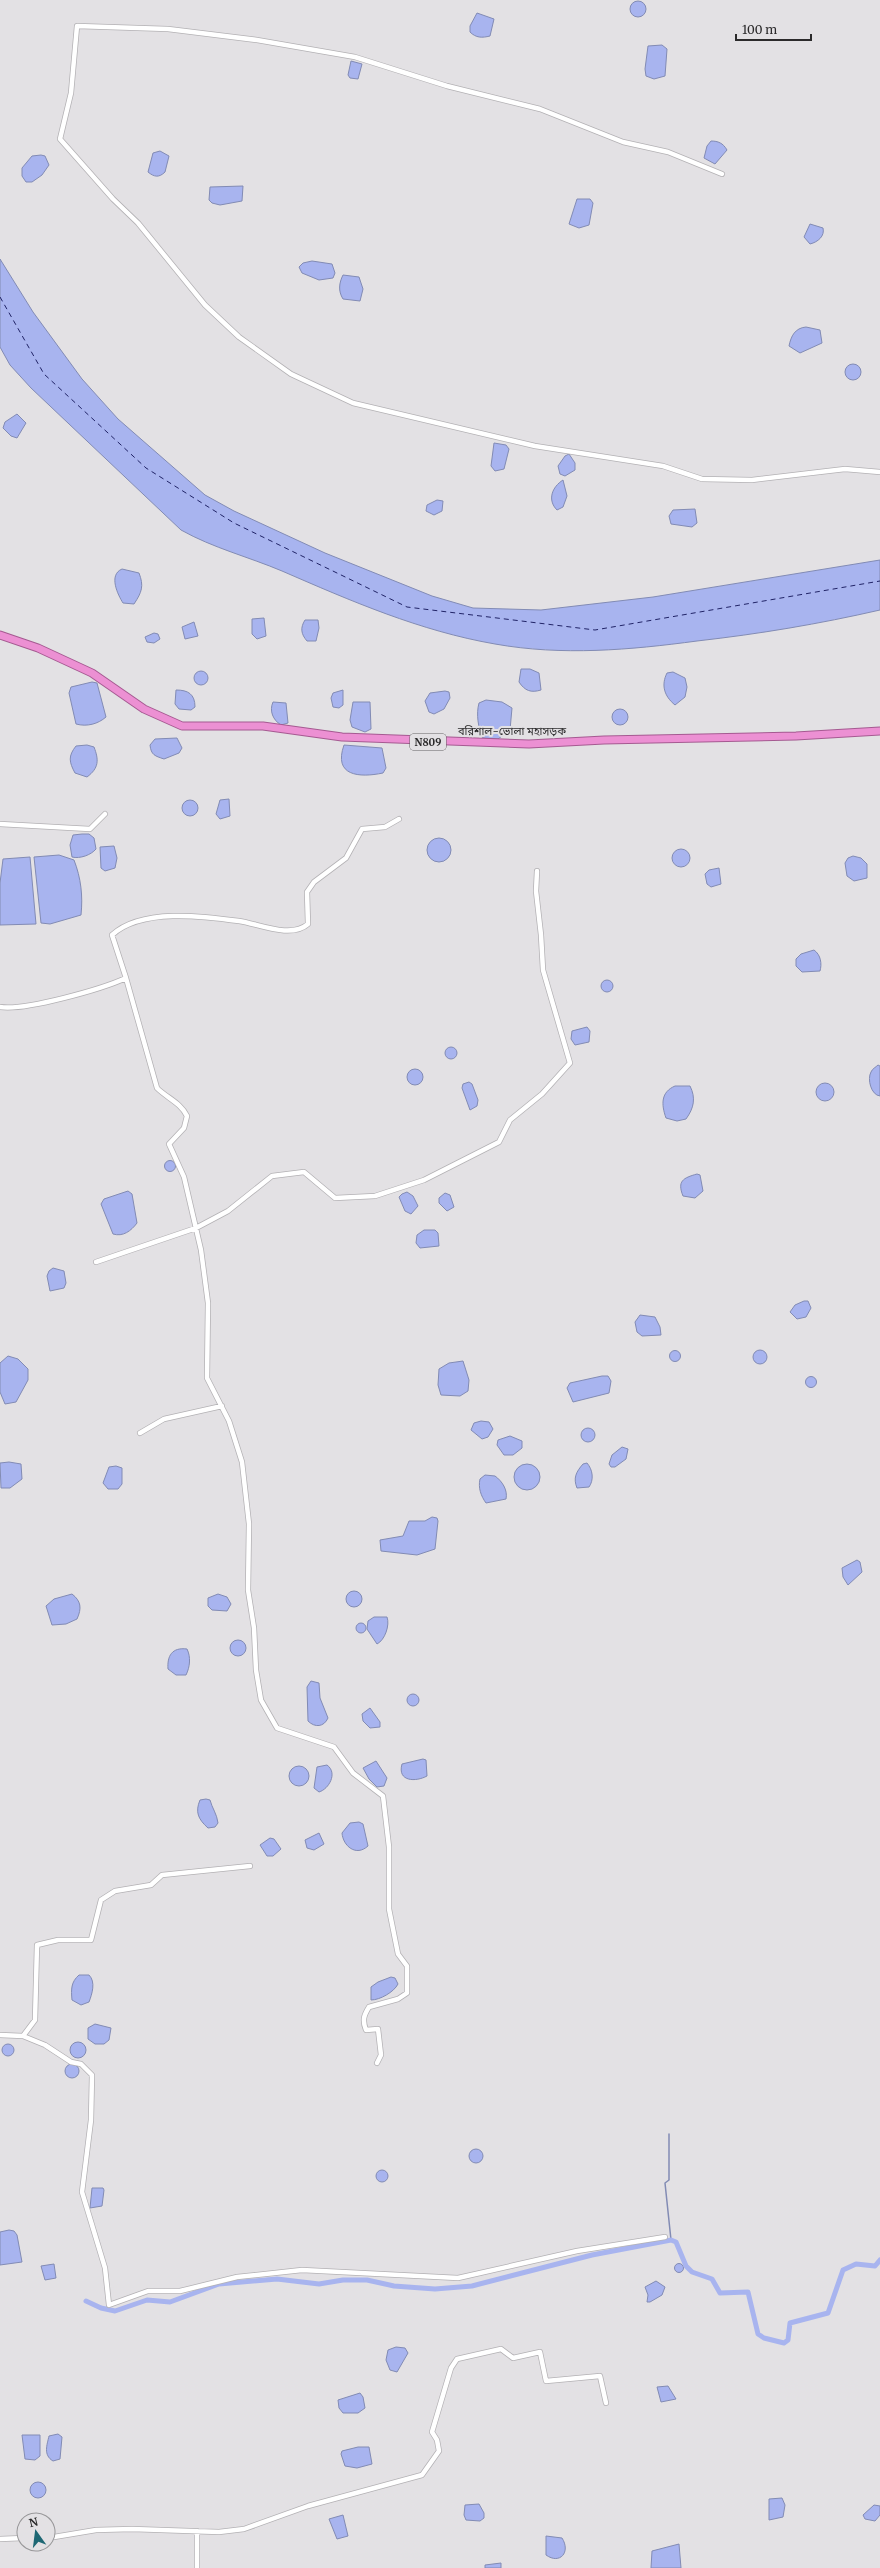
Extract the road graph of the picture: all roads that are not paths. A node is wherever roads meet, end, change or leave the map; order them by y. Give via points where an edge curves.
1 (722, 174) dead end
2 (880, 472) edge
3 (0, 635) edge
4 (880, 731) edge
5 (105, 814) dead end
6 (399, 819) dead end
7 (0, 824) edge
8 (537, 871) dead end
9 (126, 978) junction
10 (0, 1007) edge
11 (196, 1228) junction
12 (96, 1262) dead end
13 (222, 1406) junction
14 (140, 1433) dead end
15 (250, 1866) dead end
16 (0, 2035) edge
17 (23, 2036) junction
18 (377, 2063) dead end
19 (665, 2237) dead end
20 (606, 2403) dead end
21 (197, 2531) junction
22 (56, 2537) edge
23 (16, 2538) edge
24 (0, 2539) edge
25 (197, 2568) edge

1 - 2 street via 668,152 623,142 540,109 447,86 355,57 257,40 168,29 78,26 71,93 60,139 138,223 205,306 239,337 291,374 353,403 536,446 663,466 702,479 752,480 832,470
3 - 4 highway, বরিশাল-ভোলা মহাসড়ক / N809 via 38,648 92,673 144,709 182,726 263,726 342,737 529,744
5 - 7 street via 90,829
6 - 9 street via 385,826 362,830 346,858 314,882 307,892 308,924 303,929 277,930 241,922 167,916 121,926 112,935
8 - 11 street via 536,891 542,935 543,970 570,1064 542,1094 510,1120 499,1142 424,1180 374,1196 335,1198 304,1172 272,1176 228,1211
9 - 10 street via 94,991
9 - 11 street via 157,1088 168,1099 182,1106 187,1116 184,1128 169,1144 184,1177
11 - 12 street
11 - 13 street via 202,1250 208,1303 206,1378
13 - 14 street via 164,1419
13 - 18 street via 236,1440 244,1474 249,1524 248,1590 261,1700 277,1728 334,1747 353,1773 383,1796 389,1847 389,1909 398,1954 407,1966 408,1977 406,1993 398,1999 369,2007 364,2015 366,2030 378,2029 381,2055
15 - 17 street via 162,1875 151,1885 115,1892 101,1900 91,1940 58,1940 37,1945 35,2020
16 - 17 street
17 - 19 street via 45,2045 71,2062 81,2064 92,2075 91,2120 82,2192 104,2262 109,2305 148,2291 180,2291 236,2277 302,2270 458,2278 577,2252
20 - 21 street via 600,2376 546,2382 540,2352 513,2358 501,2349 457,2359 451,2368 433,2427 438,2451 422,2475 308,2506 244,2529
21 - 22 street via 104,2530
21 - 25 street
23 - 24 street

